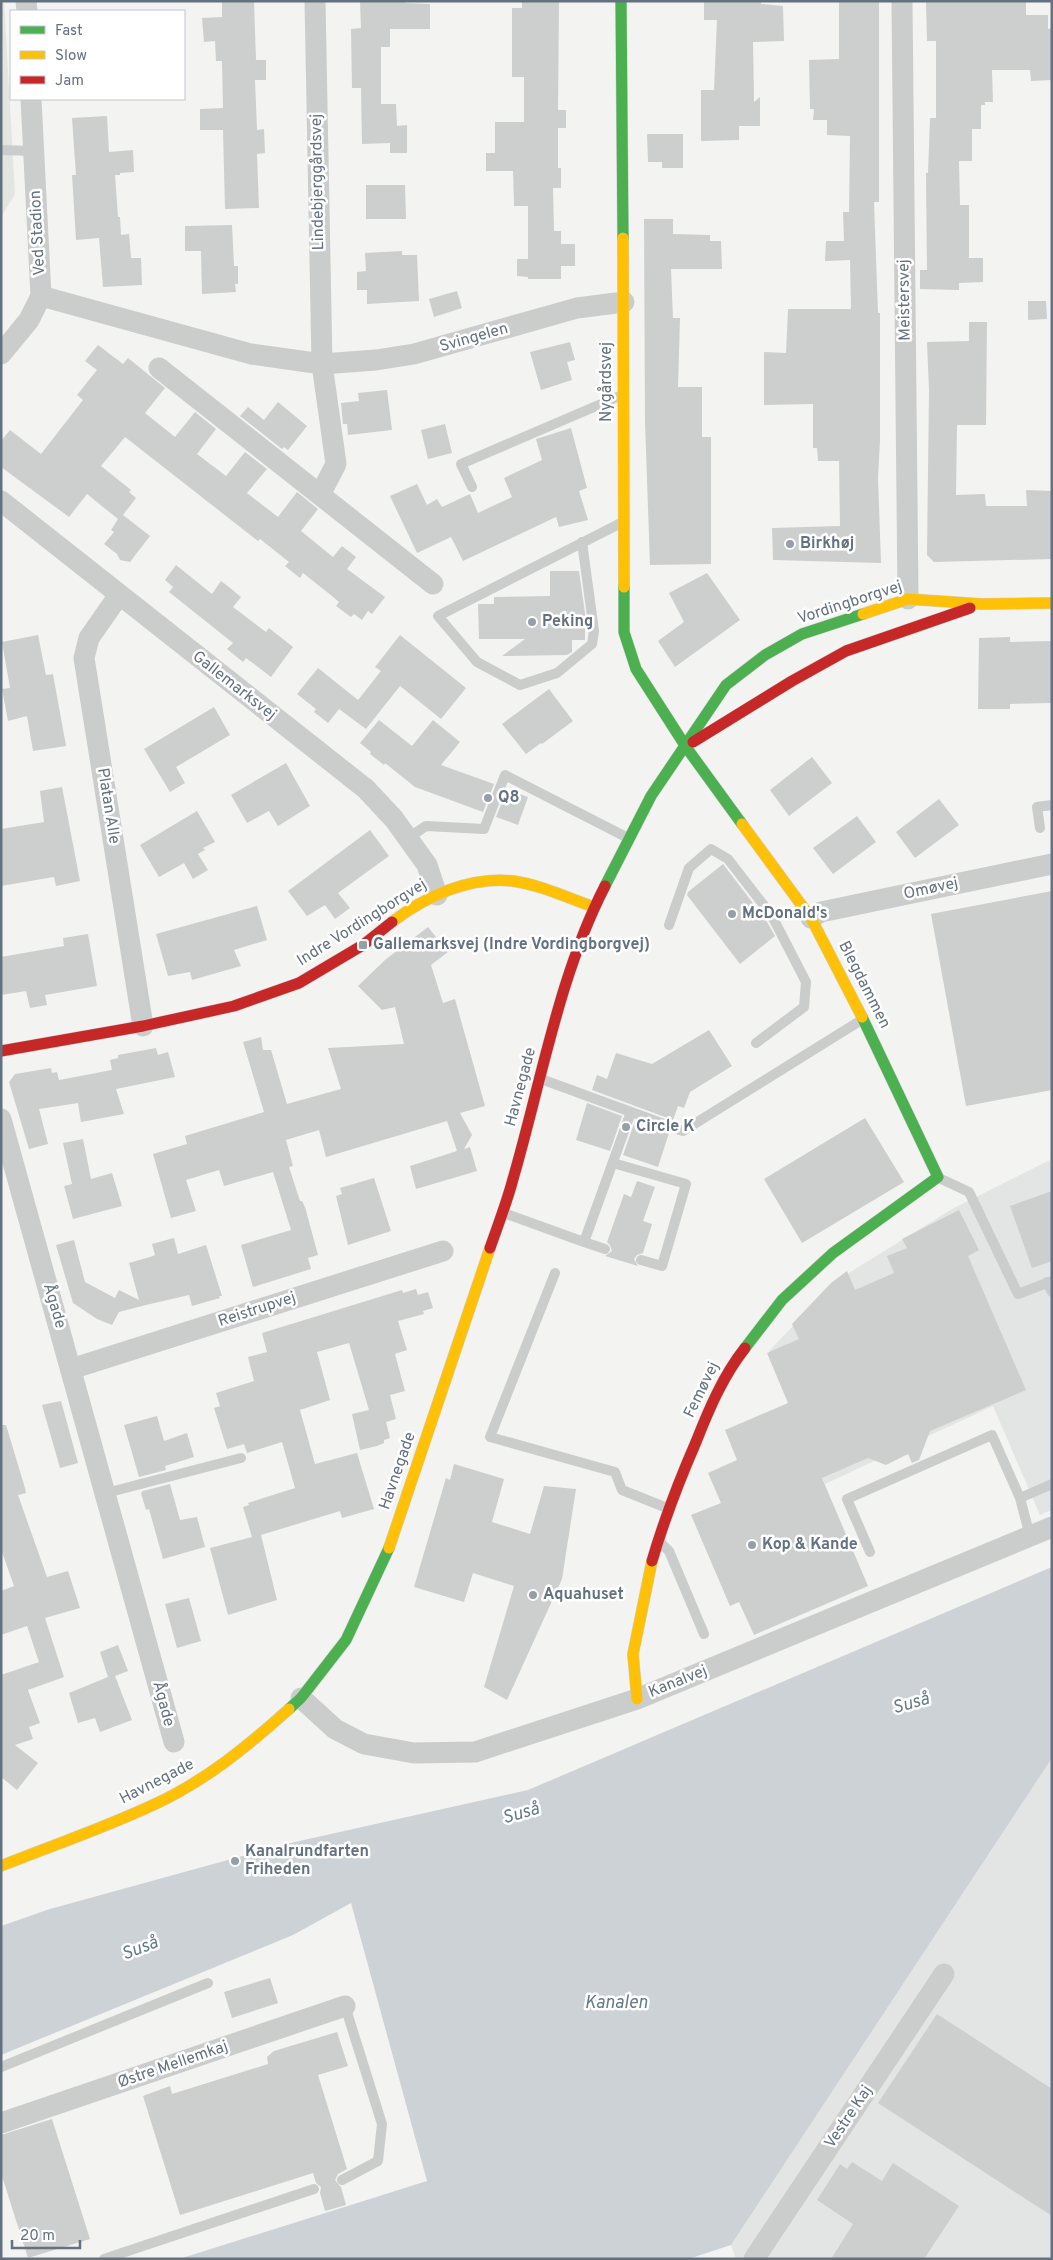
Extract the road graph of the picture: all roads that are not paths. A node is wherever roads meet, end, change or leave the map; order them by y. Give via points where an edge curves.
1 (315, 1) edge
2 (621, 1) edge
3 (902, 1) edge
4 (31, 100) edge
5 (1, 150) edge
6 (34, 151) junction
7 (41, 296) junction
8 (624, 302) junction
9 (1, 354) edge
10 (322, 364) junction
11 (159, 368) dead end
12 (623, 394) junction
13 (472, 487) dead end
14 (320, 495) junction
15 (1, 502) edge
16 (624, 521) junction
17 (582, 542) junction
18 (433, 584) dead end
19 (119, 595) junction
20 (908, 599) junction
21 (1052, 603) edge
22 (981, 604) junction
23 (686, 747) junction
24 (1052, 805) edge
25 (1040, 828) dead end
26 (408, 838) junction
27 (629, 839) junction
28 (1052, 864) edge
29 (437, 895) junction
30 (594, 907) junction
31 (811, 918) junction
32 (669, 925) dead end
33 (864, 1019) junction
34 (143, 1026) junction
35 (756, 1043) dead end
36 (1, 1051) edge
37 (540, 1078) junction
38 (632, 1112) junction
39 (1, 1119) edge
40 (613, 1163) junction
41 (938, 1177) junction
42 (503, 1212) junction
43 (584, 1242) junction
44 (605, 1249) dead end
45 (442, 1251) dead end
46 (641, 1260) dead end
47 (555, 1274) dead end
48 (1050, 1285) edge
49 (71, 1369) junction
50 (242, 1458) dead end
51 (1052, 1484) edge
52 (106, 1493) junction
53 (1020, 1498) junction
54 (668, 1508) junction
55 (1052, 1527) edge
56 (1030, 1536) junction
57 (658, 1540) junction
58 (870, 1552) dead end
59 (704, 1634) dead end
60 (301, 1698) junction
61 (637, 1699) junction
62 (174, 1742) dead end
63 (1, 1866) edge
64 (944, 1974) dead end
65 (208, 1983) dead end
66 (345, 2006) joint
67 (1, 2067) edge
68 (1, 2123) edge
69 (342, 2180) dead end
70 (314, 2189) dead end
71 (104, 2259) edge
72 (754, 2259) edge

1 - 10 street, Lindebjerggårdsvej
2 - 8 street, Nygårdsvej
3 - 20 street, Meistersvej
4 - 6 street, Ved Stadion
5 - 6 lane
6 - 7 street, Ved Stadion
7 - 9 street, Ved Stadion via 29,320
7 - 10 street, Svingelen via 251,354
8 - 10 street, Svingelen via 577,308 414,354
8 - 12 street, Nygårdsvej
10 - 14 street via 336,464
11 - 14 street
12 - 13 lane via 461,464
12 - 16 street, Nygårdsvej
14 - 18 street
15 - 19 street, Gallemarksvej
16 - 17 lane
16 - 23 street, Nygårdsvej via 624,632 636,669
17 - 17 lane via 447,612 438,616 477,662 520,685 557,673 592,644 594,631
19 - 26 street, Gallemarksvej via 366,789
19 - 34 street, Platan Alle via 89,638 84,658
20 - 22 street, Vordingborgvej
20 - 23 street, Vordingborgvej via 802,634 766,655 726,685
21 - 22 street, Vordingborgvej
22 - 23 street, Vordingborgvej via 846,651
23 - 27 street, Vordingborgvej via 651,796
23 - 31 street, Blegdammen
24 - 25 lane via 1037,807
26 - 27 lane via 426,826 484,829 505,775
26 - 29 street, Gallemarksvej via 426,865
27 - 30 street, Vordingborgvej
28 - 31 street, Omøvej via 821,912
29 - 30 street, Indre Vordingborgvej via 478,882 513,881
29 - 34 street, Indre Vordingborgvej via 408,910 363,945 299,983 234,1006
30 - 37 street, Havnegade via 559,1006
31 - 33 street, Blegdammen
32 - 35 lane via 689,868 712,849 728,859 772,916 806,982 804,1007
33 - 38 lane via 683,1131
33 - 41 street, Blegdammen
34 - 36 street, Indre Vordingborgvej
37 - 38 lane
37 - 42 street, Havnegade
38 - 40 lane
39 - 49 street, Ågade
40 - 43 lane
40 - 46 lane via 686,1184 662,1266
41 - 48 lane via 969,1192 1018,1294
41 - 54 street, Femøvej via 833,1254 782,1300 734,1362 709,1410
42 - 43 lane
42 - 60 street, Havnegade via 387,1555 346,1640
43 - 44 lane
45 - 49 street, Reistrupvej
47 - 54 lane via 490,1437 615,1472 622,1490
49 - 52 street, Ågade
50 - 52 lane
51 - 53 lane
52 - 62 street, Ågade
53 - 56 lane
53 - 58 lane via 992,1435 847,1499
54 - 57 street, Femøvej
55 - 56 street, Kanalvej
56 - 61 street, Kanalvej
57 - 59 lane via 669,1551
57 - 61 street, Femøvej via 633,1654
60 - 61 street, Kanalvej via 335,1729 364,1744 414,1753 475,1752
60 - 63 street, Havnegade via 253,1741 212,1771 154,1805
64 - 72 street, Vestre Kaj
65 - 67 lane
66 - 68 street, Østre Mellemkaj
66 - 69 lane via 382,2124 378,2162
70 - 71 lane

